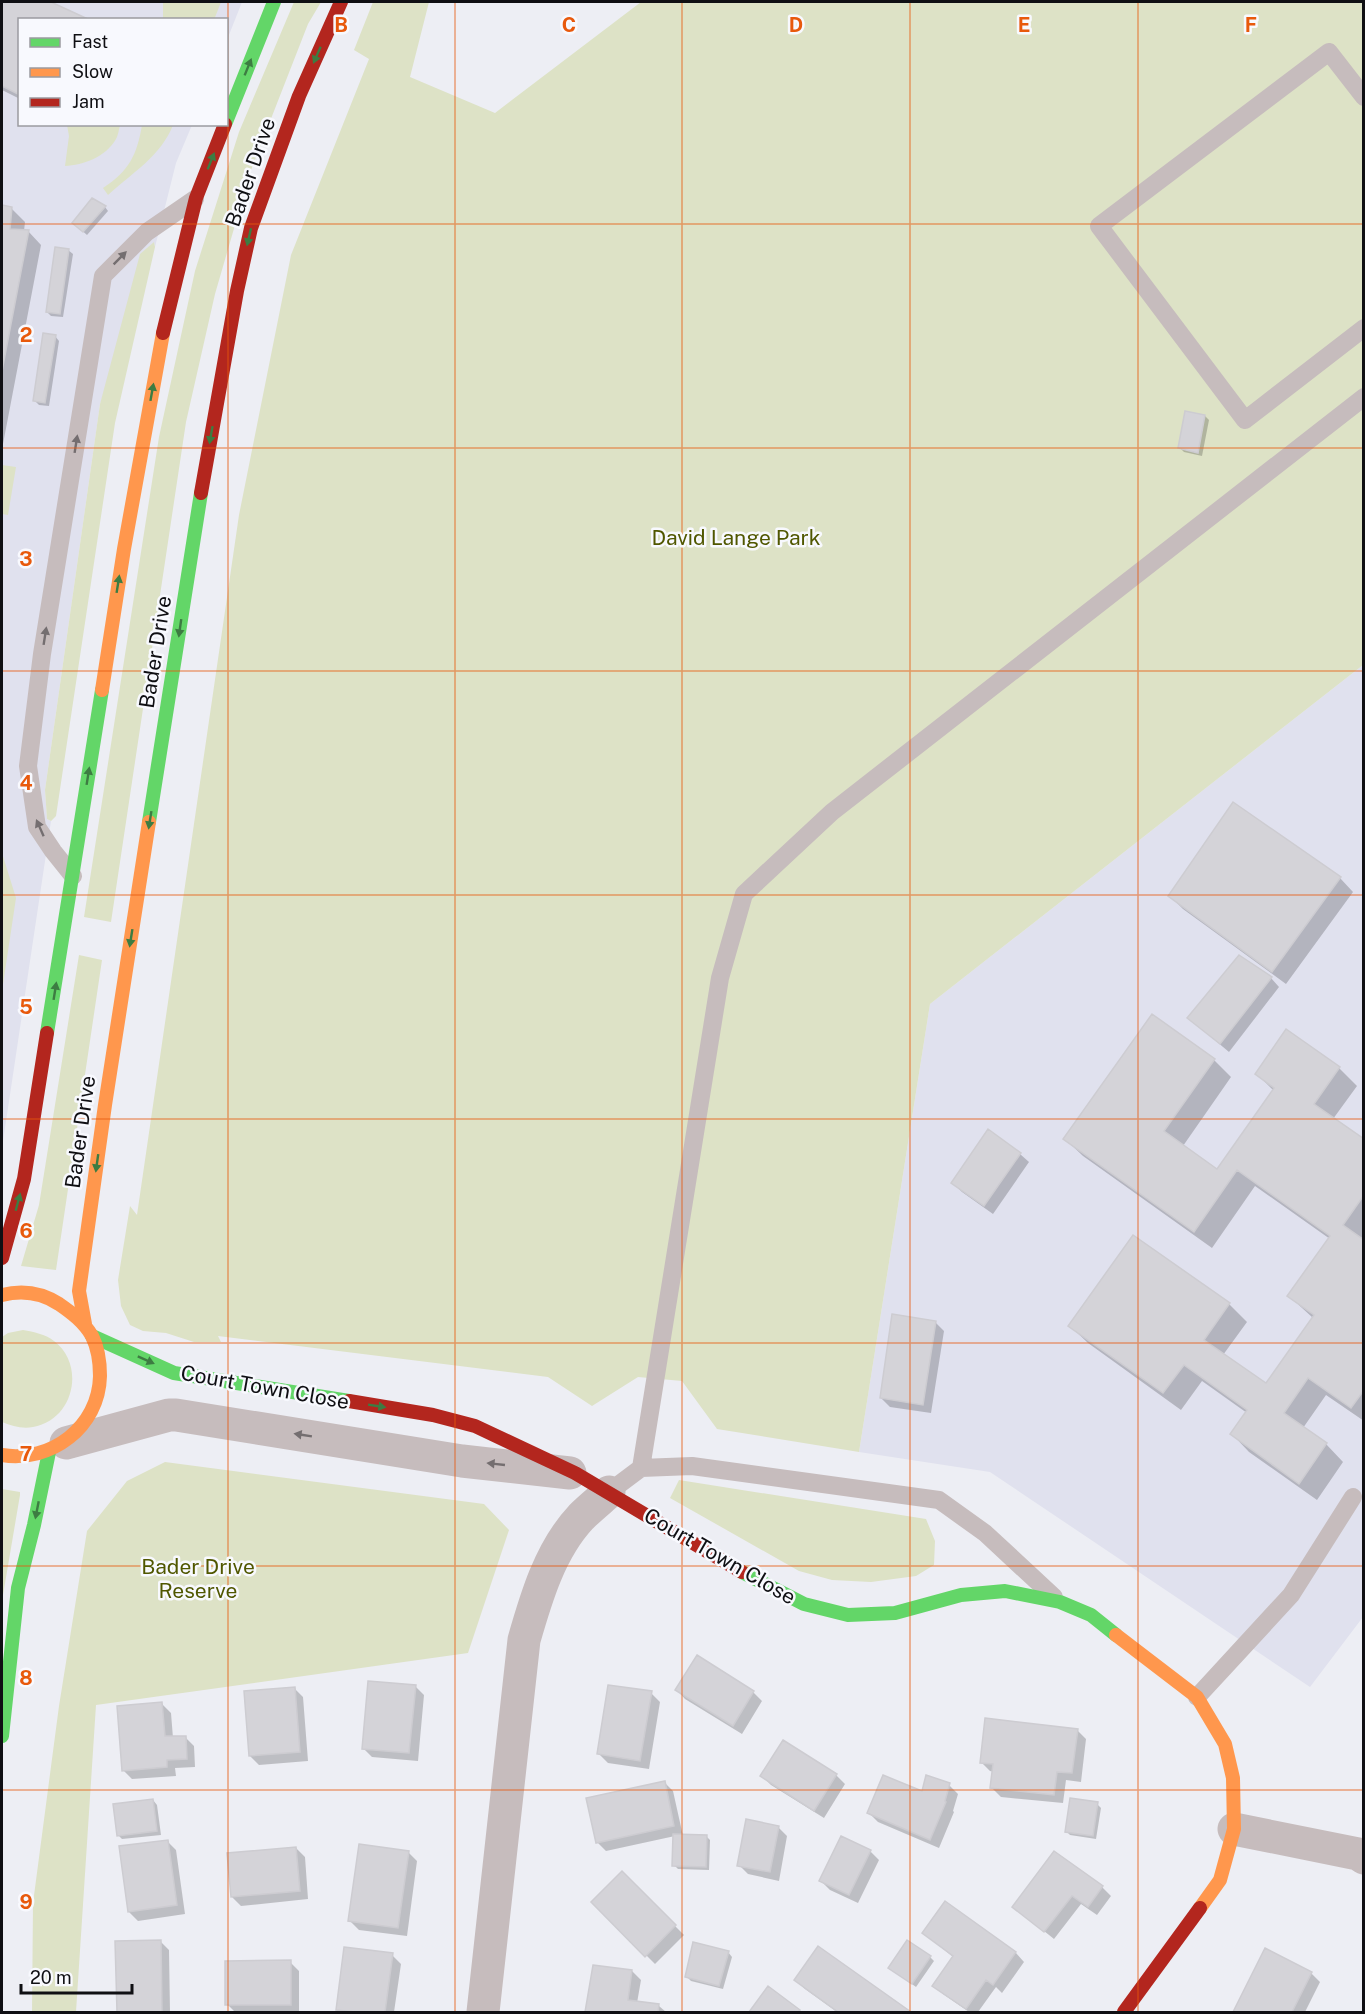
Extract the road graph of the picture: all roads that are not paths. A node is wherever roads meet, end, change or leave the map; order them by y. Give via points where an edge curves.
1 (274, 2) edge
2 (341, 2) edge
3 (1364, 97) edge
4 (228, 118) edge
5 (225, 126) edge
6 (196, 198) junction
7 (1362, 333) edge
8 (1364, 397) edge
9 (73, 876) junction
10 (2, 1258) edge
11 (2, 1295) edge
12 (89, 1330) junction
13 (57, 1448) junction
14 (2, 1455) edge
15 (641, 1468) junction
16 (575, 1473) junction
17 (609, 1492) junction
18 (1353, 1497) dead end
19 (1060, 1602) junction
20 (1197, 1697) junction
21 (2, 1736) edge
22 (1234, 1829) junction
23 (1364, 1858) edge
24 (483, 2013) edge
25 (1124, 2013) edge

4 -> 1 main road, Bader Drive
2 -> 12 main road, Bader Drive via 295,107 251,228 237,291 196,519 102,1128 79,1291
3 - 7 lane via 1329,52 1099,226 1245,420
6 -> 5 main road, Bader Drive
9 -> 6 main road, Bader Drive via 130,514 166,316
9 -> 6 lane via 37,827 28,766 102,276 147,232
8 - 15 lane via 832,812 744,894 720,978
10 -> 9 main road, Bader Drive via 24,1179
11 - 12 main road, Court Town Close via 39,1294 64,1305
12 - 13 main road, Bader Drive via 100,1359 96,1406 84,1426
12 -> 16 main road, Court Town Close via 174,1373 433,1414 475,1426
13 - 14 main road via 23,1458
16 -> 13 street, Court Town Close via 462,1461 176,1415
13 -> 21 main road via 18,1588
15 - 17 lane
15 - 19 lane via 692,1466 939,1500 985,1533
16 - 17 main road, Court Town Close
17 - 19 main road, Court Town Close via 748,1576 804,1604 848,1615 895,1613 961,1595 1005,1591
17 - 24 street via 581,1518 561,1545 536,1598 524,1640
18 - 20 lane via 1291,1595
19 - 20 main road, Court Town Close via 1091,1615
20 - 22 main road, Court Town Close via 1225,1744 1233,1778
22 - 23 street
22 - 25 main road, Court Town Close via 1220,1880

